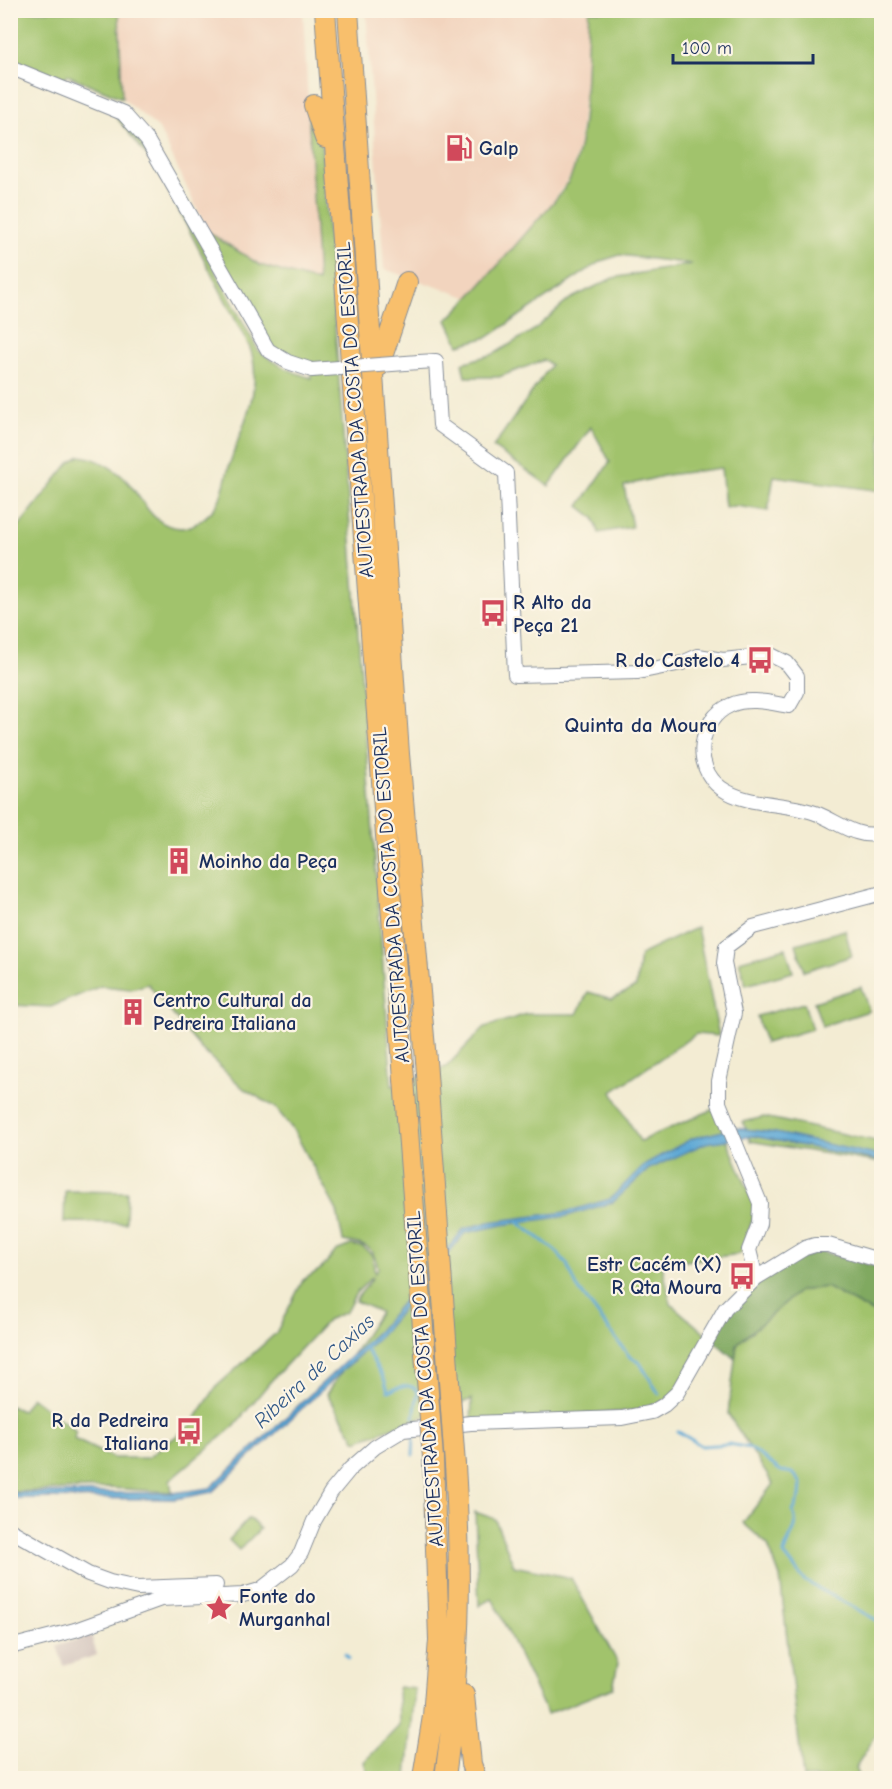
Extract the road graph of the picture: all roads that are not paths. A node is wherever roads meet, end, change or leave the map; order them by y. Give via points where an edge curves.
1 (325, 10) edge
2 (348, 10) edge
3 (10, 67) edge
4 (314, 105) dead end
5 (338, 199) junction
6 (407, 282) dead end
7 (375, 380) junction
8 (882, 833) edge
9 (882, 893) edge
10 (882, 1262) edge
11 (756, 1278) junction
12 (10, 1530) edge
13 (216, 1586) dead end
14 (459, 1641) junction
15 (10, 1647) edge
16 (423, 1779) edge
17 (445, 1779) edge
18 (476, 1779) edge

1 - 5 highway, AUTOESTRADA DA COSTA DO ESTORIL
2 - 7 highway, AUTOESTRADA DA COSTA DO ESTORIL
3 - 8 street, bridge via 123,113 147,140 268,350 312,370 436,361 440,425 506,473 515,675 638,672 698,656 723,660 762,654 781,658 794,669 799,683 795,699 789,706 746,701 717,714 702,742 702,758 712,779 739,798 794,807 864,834
4 - 5 highway via 324,130
5 - 16 highway, AUTOESTRADA DA COSTA DO ESTORIL, bridge via 433,1458 439,1640
6 - 7 highway
7 - 14 highway, AUTOESTRADA DA COSTA DO ESTORIL, bridge via 399,754 455,1465
9 - 11 street via 753,927 726,947 724,963 735,1006 718,1089 719,1103 760,1203 759,1224 748,1250
10 - 11 street via 828,1245 815,1245
11 - 15 street via 725,1309 677,1393 658,1409 621,1418 411,1428 375,1447 350,1469 331,1492 292,1565 260,1590 243,1595 161,1599
12 - 13 street via 88,1574 110,1582 138,1588
14 - 17 highway, AUTOESTRADA DA COSTA DO ESTORIL
14 - 18 highway via 471,1764

